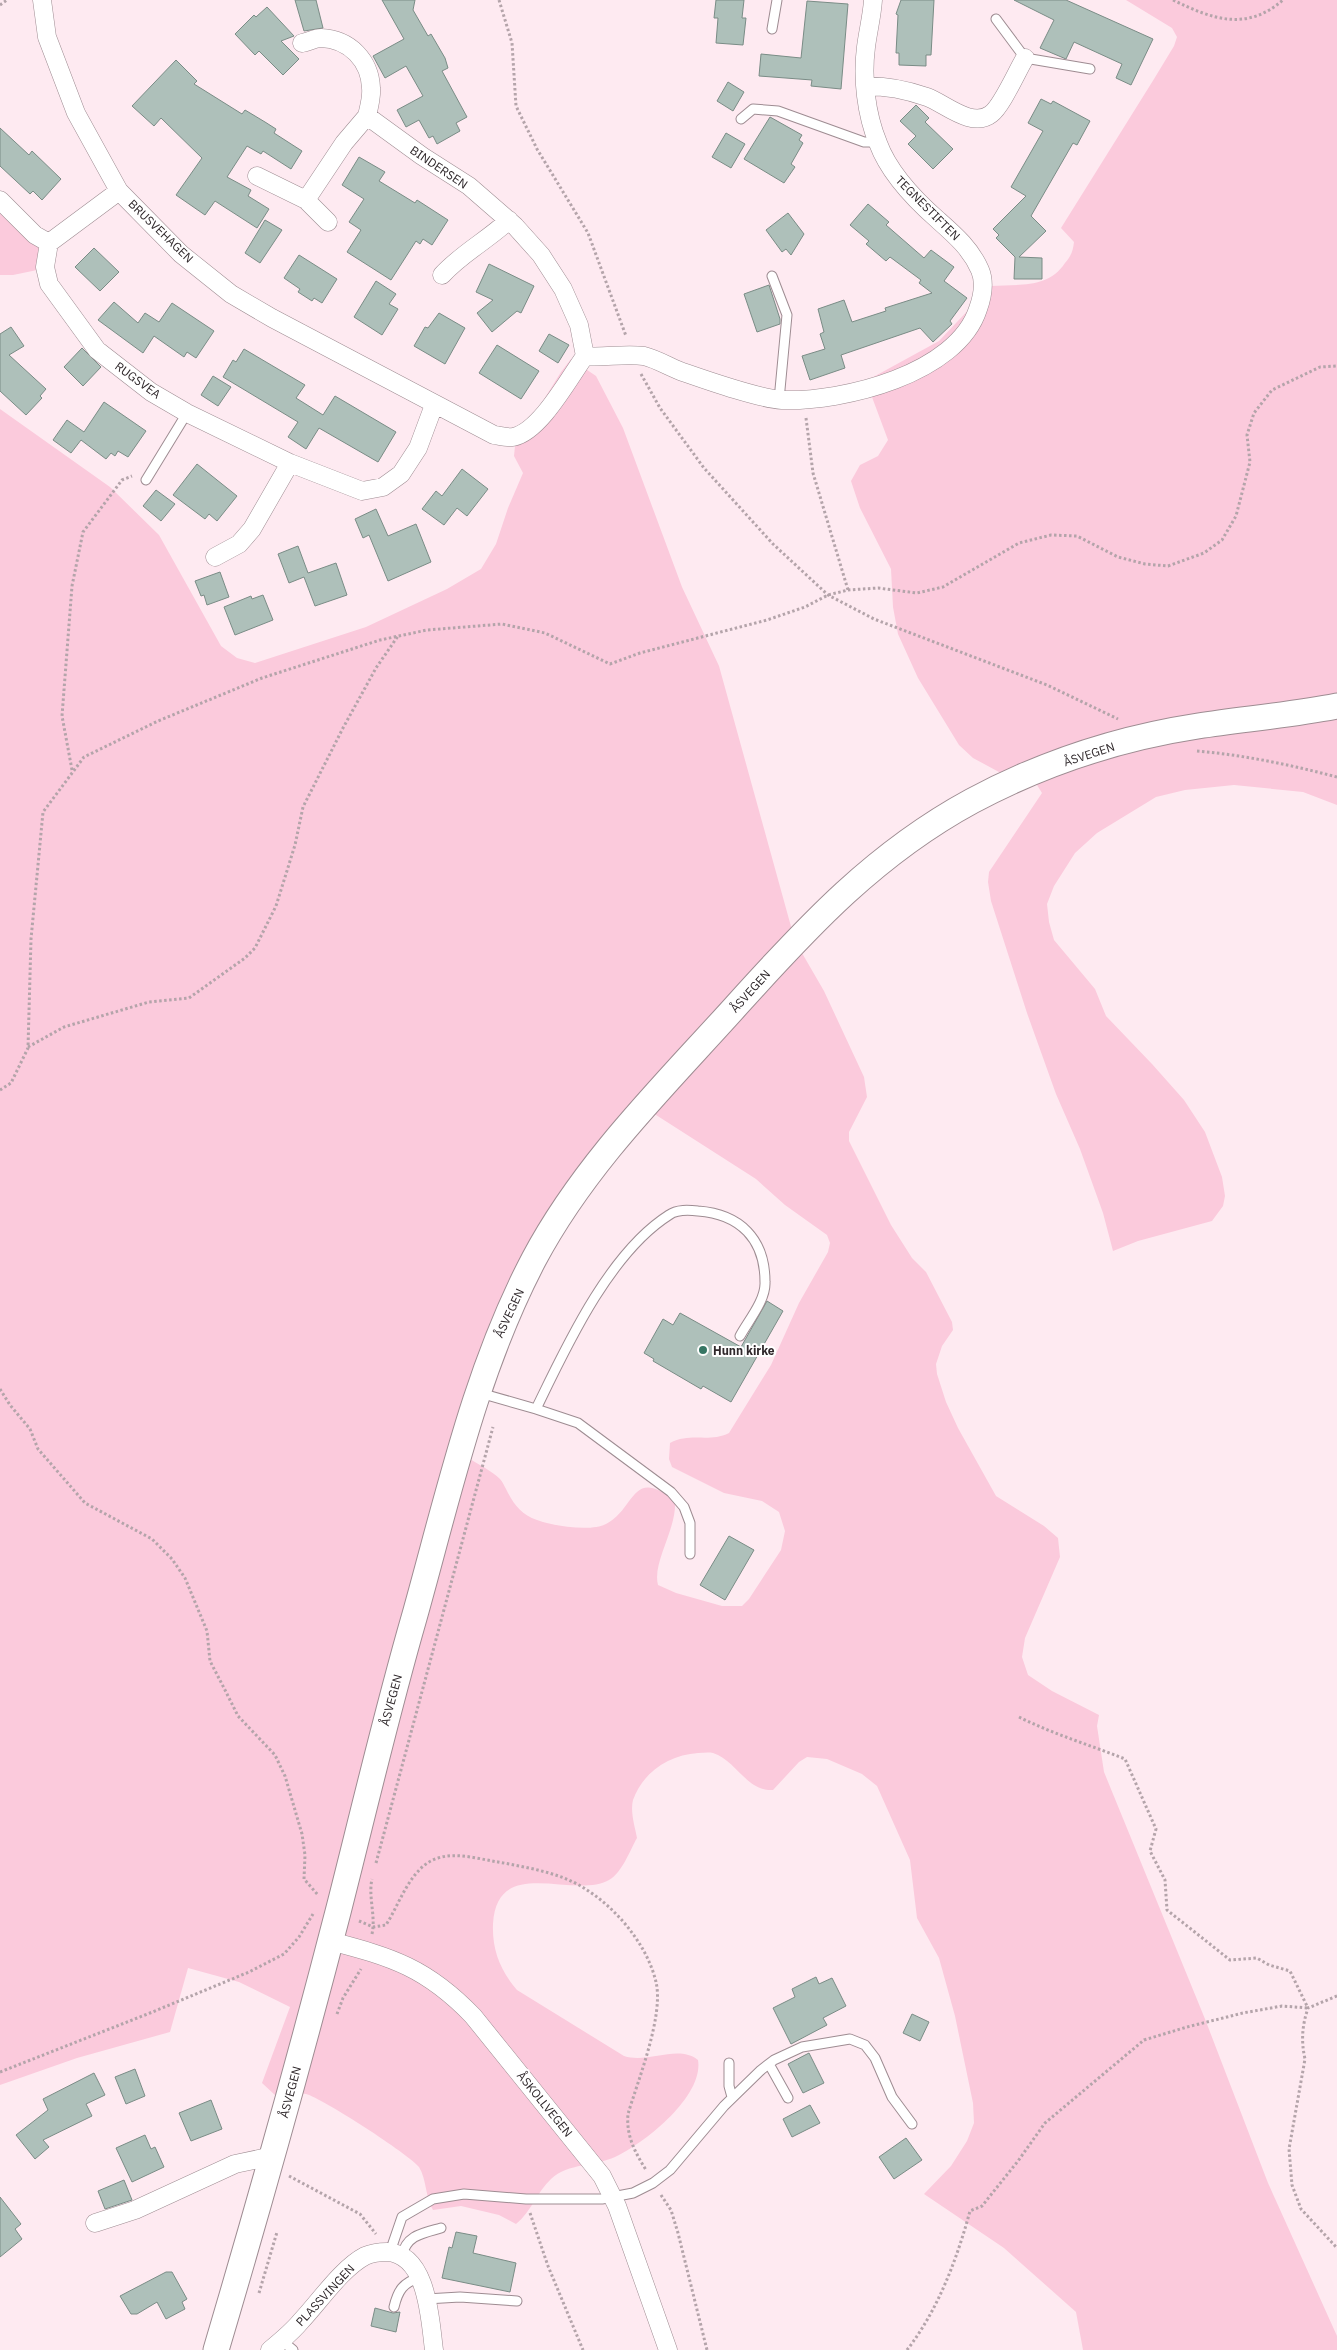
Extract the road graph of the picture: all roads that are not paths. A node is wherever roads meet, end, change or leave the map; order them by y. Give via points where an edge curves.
1 (42, 0) edge
2 (777, 0) edge
3 (873, 0) edge
4 (996, 19) dead end
5 (772, 29) dead end
6 (302, 43) dead end
7 (1025, 58) junction
8 (1090, 69) dead end
9 (866, 86) junction
10 (367, 116) junction
11 (741, 119) dead end
12 (877, 142) junction
13 (257, 176) dead end
14 (119, 191) junction
15 (0, 200) edge
16 (306, 200) junction
17 (509, 220) junction
18 (328, 222) dead end
19 (49, 243) junction
20 (442, 275) dead end
21 (772, 276) dead end
22 (585, 356) junction
23 (779, 400) junction
24 (434, 405) junction
25 (187, 413) junction
26 (290, 463) junction
27 (146, 480) dead end
28 (215, 557) dead end
29 (1337, 706) edge
30 (740, 1336) dead end
31 (478, 1392) junction
32 (536, 1409) junction
33 (690, 1554) dead end
34 (330, 1941) junction
35 (729, 2063) dead end
36 (769, 2064) junction
37 (732, 2097) junction
38 (788, 2098) dead end
39 (912, 2124) dead end
40 (282, 2168) junction
41 (614, 2197) junction
42 (95, 2223) dead end
43 (441, 2228) dead end
44 (396, 2254) junction
45 (420, 2277) junction
46 (426, 2299) junction
47 (517, 2301) dead end
48 (394, 2307) dead end
49 (281, 2347) edge
50 (216, 2350) edge
51 (434, 2350) edge
52 (668, 2350) edge

1 - 14 street, BRUSVEHAGEN via 47,37 76,113
2 - 5 lane
3 - 9 street, TEGNESTIFTEN via 866,49
4 - 7 lane
6 - 10 street via 320,38 353,48 366,64 372,89
7 - 8 lane
7 - 9 street via 997,108 990,115 978,119 928,97 890,86
9 - 12 street, TEGNESTIFTEN via 868,115
10 - 16 street via 344,143
10 - 17 street, BINDERSEN via 469,186
11 - 12 lane via 753,109 778,112 864,142
12 - 23 street, TEGNESTIFTEN via 886,164 909,191 962,240 981,272 982,296 977,314 963,337 941,356 917,369 845,395
13 - 16 street
14 - 19 street
14 - 24 street, BRUSVEHAGEN via 181,254 231,294
15 - 19 street via 35,235
16 - 18 street
17 - 20 street via 478,247 457,259
17 - 22 street, BINDERSEN via 541,255 563,289 579,325
19 - 25 street, RUGSVEA via 46,267 49,284 97,350 151,392
21 - 23 lane via 787,315
22 - 23 street, TEGNESTIFTEN via 644,356 734,388
22 - 24 street via 544,414 526,432 512,438 494,435
24 - 26 street, RUGSVEA via 418,448 401,474 383,487 362,491
25 - 26 street, RUGSVEA
25 - 27 lane
26 - 28 street via 252,529 239,544
29 - 31 main road, ÅSVEGEN via 1196,727 1110,746 1048,767 973,801 900,846 847,889 778,960 601,1156 563,1210 535,1258 500,1331
30 - 32 lane via 763,1295 766,1283 762,1256 756,1242 727,1216 692,1210 671,1213 651,1228 614,1269 568,1342
31 - 32 lane
31 - 34 main road, ÅSVEGEN via 391,1698
32 - 33 lane via 578,1422 671,1492 684,1508 690,1523
34 - 40 main road, ÅSVEGEN
34 - 41 street, ÅSKOLLVEGEN via 408,1965 454,1996 587,2155
35 - 37 lane
36 - 37 lane
36 - 38 lane
36 - 39 lane via 802,2048 856,2040 865,2045 875,2058 892,2097
37 - 41 lane via 670,2170 653,2183
40 - 42 street via 235,2164 135,2210
40 - 50 main road, ÅSVEGEN
41 - 44 lane via 526,2200 464,2194 433,2199 402,2217
41 - 52 street, ÅSKOLLVEGEN
43 - 44 lane via 413,2237
44 - 45 street via 416,2268
44 - 49 street, PLASSVINGEN via 378,2252 357,2262
45 - 46 street
45 - 48 lane via 407,2281 397,2292
46 - 47 lane via 460,2297
46 - 51 street

